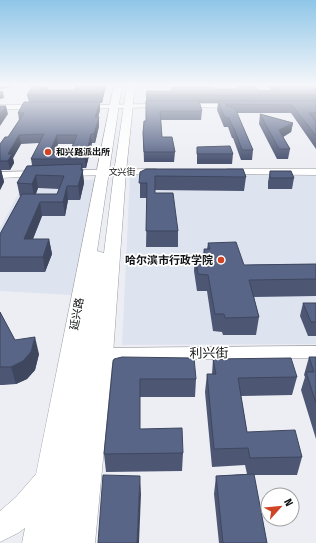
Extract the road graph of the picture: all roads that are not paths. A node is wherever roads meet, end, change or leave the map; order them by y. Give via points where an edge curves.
1 (120, 110) edge
2 (111, 172) junction
3 (167, 172) edge
4 (222, 172) edge
5 (316, 172) edge
6 (0, 175) edge
7 (316, 352) edge
8 (103, 354) junction
9 (48, 480) junction
10 (0, 526) edge
11 (37, 543) edge
12 (56, 543) edge
13 (80, 543) edge

1 - 2 main road, 延兴路
2 - 3 street, 文兴街
2 - 6 street, 文兴街
2 - 8 main road, 延兴路
2 - 9 main road, 延兴路
2 - 12 main road
4 - 5 street
7 - 8 street, 利兴街
8 - 13 main road, 延兴路
9 - 10 main road via 22,513 11,522
9 - 11 main road, 延兴路

